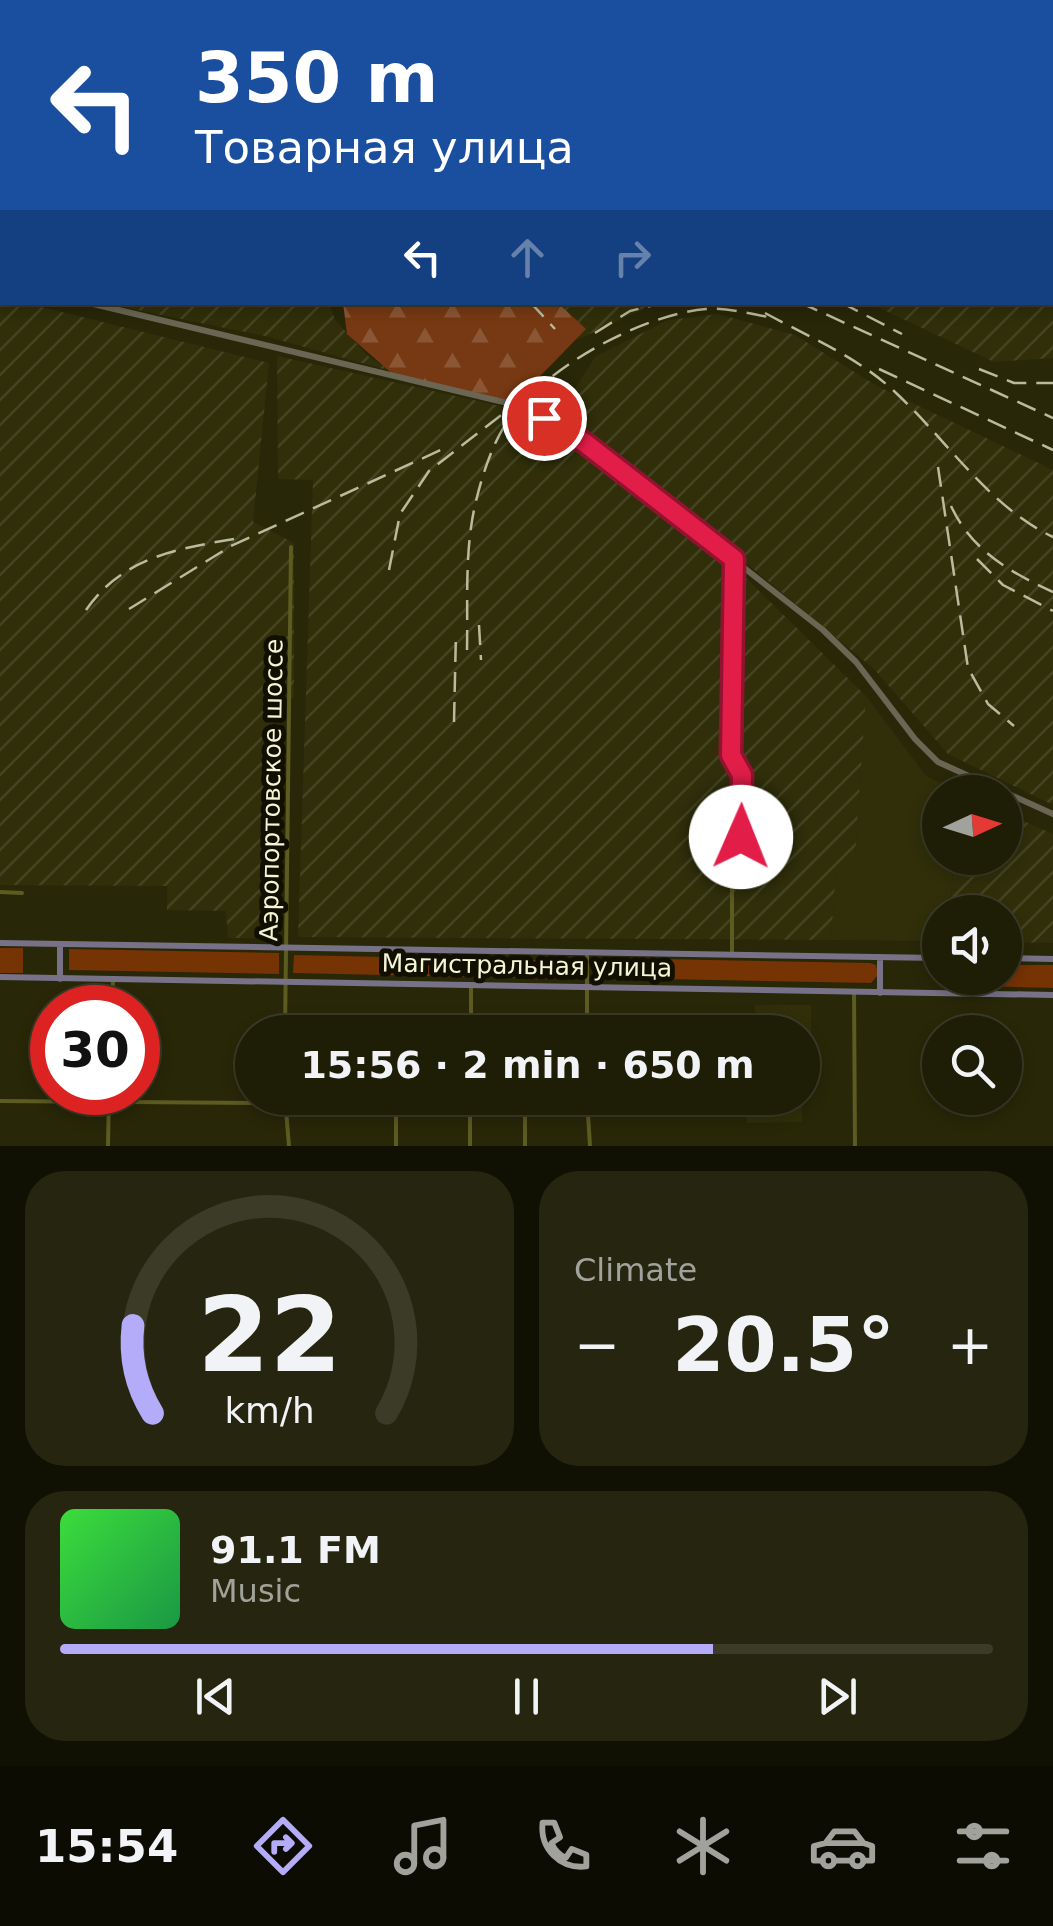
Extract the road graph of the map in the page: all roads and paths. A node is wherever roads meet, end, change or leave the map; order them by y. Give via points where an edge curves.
1 (98, 305) edge
2 (291, 547) dead end
3 (734, 559) junction
4 (1053, 814) edge
5 (0, 892) edge
6 (22, 893) dead end
7 (0, 943) edge
8 (60, 945) junction
9 (286, 948) junction
10 (587, 953) junction
11 (732, 955) junction
12 (880, 957) junction
13 (922, 958) edge
14 (1022, 958) edge
15 (1053, 959) edge
16 (0, 977) edge
17 (60, 979) junction
18 (114, 979) junction
19 (287, 982) junction
20 (471, 984) junction
21 (114, 985) edge
22 (587, 986) junction
23 (854, 992) junction
24 (880, 992) junction
25 (1053, 996) edge
26 (286, 1015) edge
27 (471, 1015) edge
28 (587, 1015) edge
29 (0, 1100) edge
30 (30, 1101) edge
31 (160, 1101) edge
32 (235, 1101) edge
33 (109, 1115) edge
34 (286, 1115) edge
35 (396, 1115) edge
36 (470, 1115) edge
37 (525, 1115) edge
38 (588, 1115) edge
39 (108, 1146) edge
40 (289, 1146) edge
41 (396, 1146) edge
42 (470, 1146) edge
43 (525, 1146) edge
44 (590, 1146) edge
45 (854, 1146) edge

1 - 3 street via 520,406 568,430
2 - 9 street, Аэропортовское шоссе
3 - 4 street via 856,662 938,762
3 - 11 street via 731,755 742,775
5 - 6 street
7 - 8 main road, Магистральная улица
8 - 9 main road, Магистральная улица
8 - 17 main road
9 - 10 main road, Магистральная улица
9 - 19 street, Аэропортовское шоссе
10 - 11 main road, Магистральная улица
10 - 22 street
11 - 12 main road, Магистральная улица
12 - 13 main road, Магистральная улица
12 - 24 main road
14 - 15 main road
16 - 17 main road, Магистральная улица
17 - 18 main road, Магистральная улица
18 - 19 main road, Магистральная улица
18 - 21 street
19 - 20 main road, Магистральная улица
19 - 26 street, Аэропортовское шоссе
20 - 22 main road, Магистральная улица
20 - 27 street
22 - 23 main road, Магистральная улица
22 - 28 street
23 - 24 main road, Магистральная улица
23 - 45 street
24 - 25 main road, Магистральная улица
29 - 30 street
31 - 32 street
33 - 39 street
34 - 40 street
35 - 41 street
36 - 42 street
37 - 43 street
38 - 44 street

